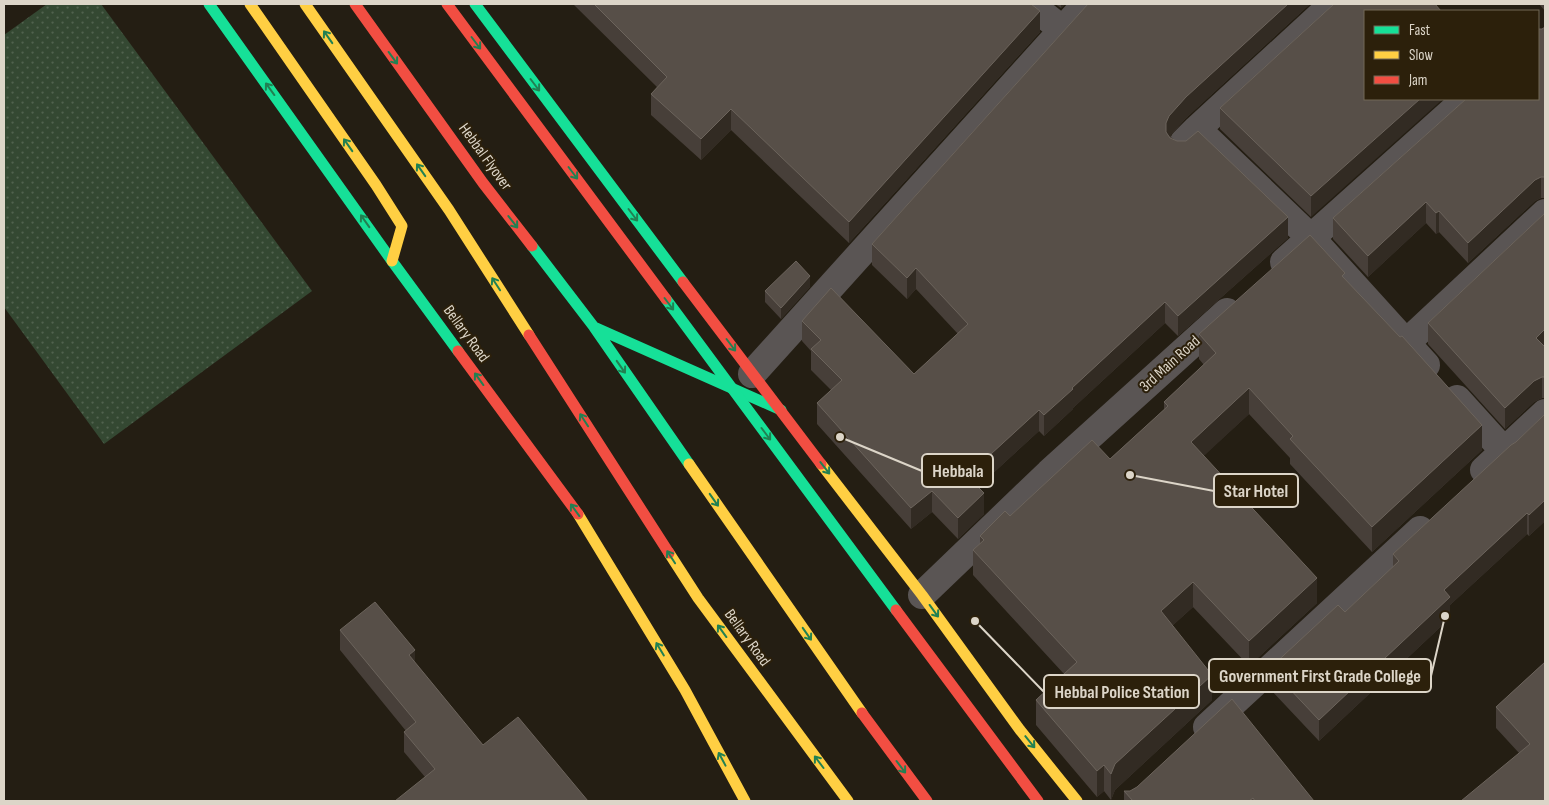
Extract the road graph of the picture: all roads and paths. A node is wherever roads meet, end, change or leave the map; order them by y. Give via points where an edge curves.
1 (209, 4) edge
2 (250, 4) edge
3 (305, 4) edge
4 (355, 4) edge
5 (447, 4) edge
6 (475, 4) edge
7 (1030, 4) edge
8 (1086, 4) edge
9 (1333, 4) edge
10 (1063, 30) junction
11 (1465, 100) edge
12 (1545, 213) edge
13 (1311, 238) junction
14 (392, 261) junction
15 (1267, 277) edge
16 (1245, 296) edge
17 (594, 327) junction
18 (1406, 343) junction
19 (752, 374) junction
20 (781, 410) junction
21 (1545, 414) edge
22 (1504, 452) junction
23 (1468, 485) edge
24 (1439, 512) edge
25 (922, 595) junction
26 (1192, 741) edge
27 (745, 801) edge
28 (848, 801) edge
29 (927, 801) edge
30 (1038, 801) edge
31 (1077, 801) edge

14 -> 1 main road, Bellary Road
14 -> 2 main road via 402,226
28 -> 3 main road, Bellary Road via 698,598 449,210
4 -> 17 main road, Hebbal Flyover via 483,183
5 -> 30 main road, bridge
6 -> 19 main road
7 - 10 street
8 - 10 street
9 - 13 street via 1189,138
10 - 19 street
11 - 13 street
12 - 18 street
13 - 15 street
13 - 18 street
27 -> 14 main road, Bellary Road via 685,690 586,524
16 - 25 street, 3rd Main Road via 1049,473
17 - 20 main road
17 -> 29 main road
18 - 22 street
19 - 20 main road
20 -> 25 main road
21 - 22 street
22 - 23 street
24 - 26 street
25 -> 31 main road via 1020,730

